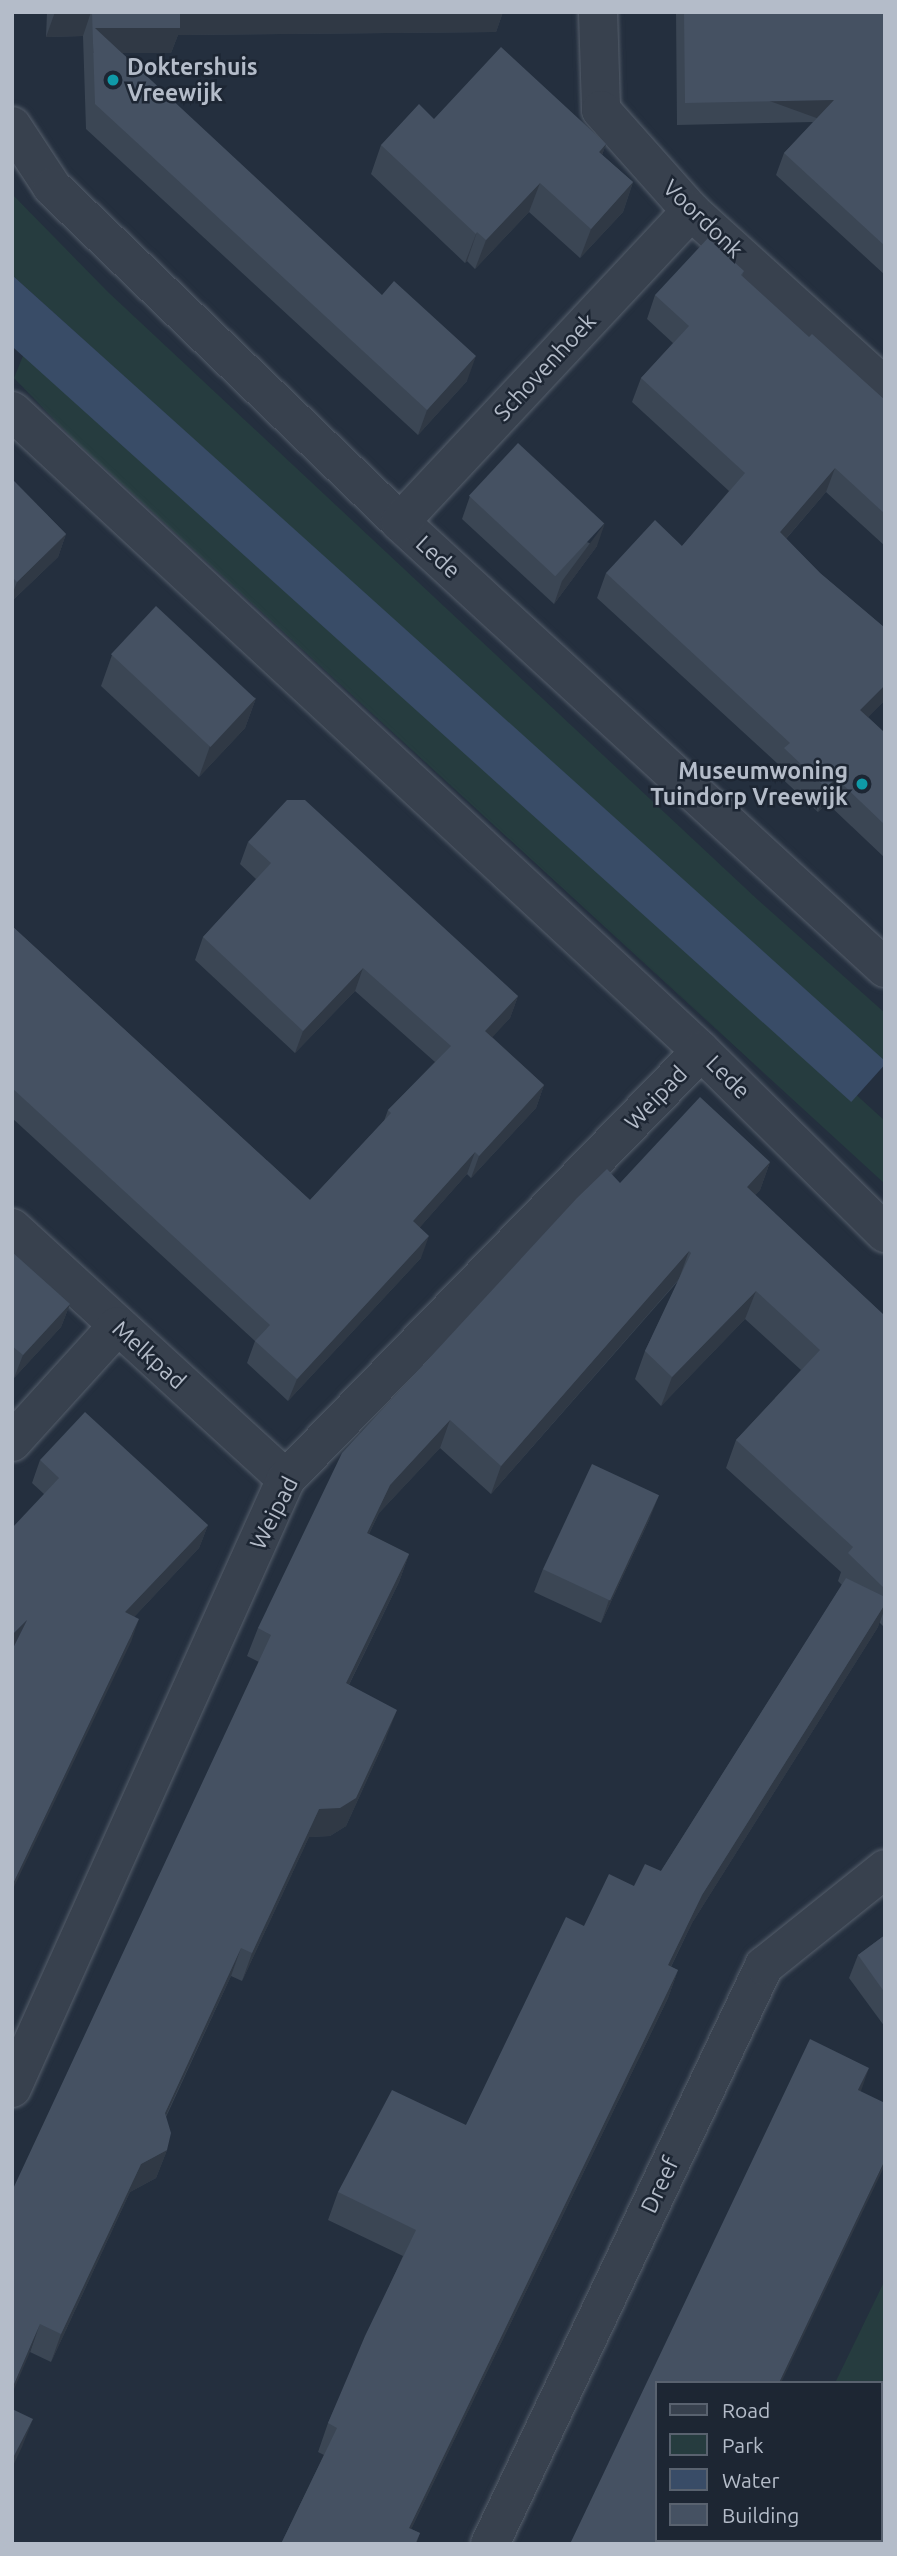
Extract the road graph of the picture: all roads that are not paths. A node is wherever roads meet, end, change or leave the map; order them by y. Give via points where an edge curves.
1 (598, 12) edge
2 (12, 126) edge
3 (691, 211) junction
4 (885, 387) edge
5 (12, 411) edge
6 (400, 522) junction
7 (885, 968) edge
8 (702, 1051) junction
9 (12, 1228) edge
10 (885, 1233) edge
11 (117, 1326) junction
12 (12, 1442) edge
13 (286, 1479) junction
14 (885, 1870) edge
15 (12, 2088) edge
16 (489, 2544) edge

1 - 3 street, Voordonk via 601,110
2 - 6 street, Lede via 52,187
3 - 4 street, Voordonk
3 - 6 street, Schovenhoek
5 - 8 street, Lede
6 - 7 street, Lede
8 - 10 street, Lede
8 - 13 street, Weipad
9 - 11 street, Melkpad
11 - 12 street
11 - 13 street, Melkpad
13 - 15 street, Weipad
14 - 16 street, Dreef via 764,1966

